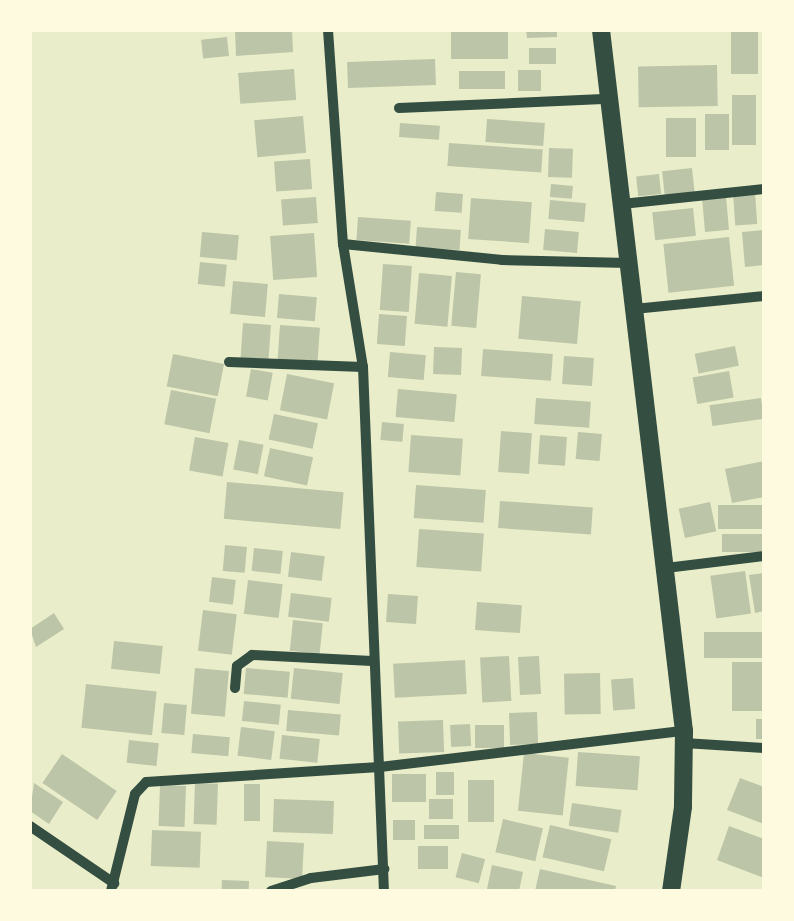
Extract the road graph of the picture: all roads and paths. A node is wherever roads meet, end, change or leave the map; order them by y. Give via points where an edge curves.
1 (328, 30) edge
2 (601, 30) edge
3 (610, 99) junction
4 (399, 108) dead end
5 (764, 189) edge
6 (622, 204) junction
7 (344, 244) junction
8 (629, 263) junction
9 (764, 296) edge
10 (634, 309) junction
11 (230, 362) dead end
12 (363, 368) junction
13 (764, 556) edge
14 (666, 568) junction
15 (372, 661) junction
16 (234, 688) dead end
17 (684, 737) junction
18 (764, 748) edge
19 (380, 767) junction
20 (30, 826) edge
21 (384, 869) junction
22 (112, 887) edge
23 (270, 891) edge
24 (384, 891) edge
25 (671, 891) edge

1 - 7 street
2 - 3 street
3 - 4 street
3 - 6 street
5 - 6 street
6 - 8 street
7 - 8 street via 502,260
7 - 12 street
8 - 10 street
9 - 10 street
10 - 14 street
11 - 12 street
12 - 15 street
13 - 14 street
14 - 17 street
15 - 16 street via 252,655 237,666
15 - 19 street
17 - 18 street
17 - 19 street
17 - 25 street
19 - 21 street
19 - 22 street via 146,782 136,794
20 - 22 street
21 - 23 street
21 - 24 street

